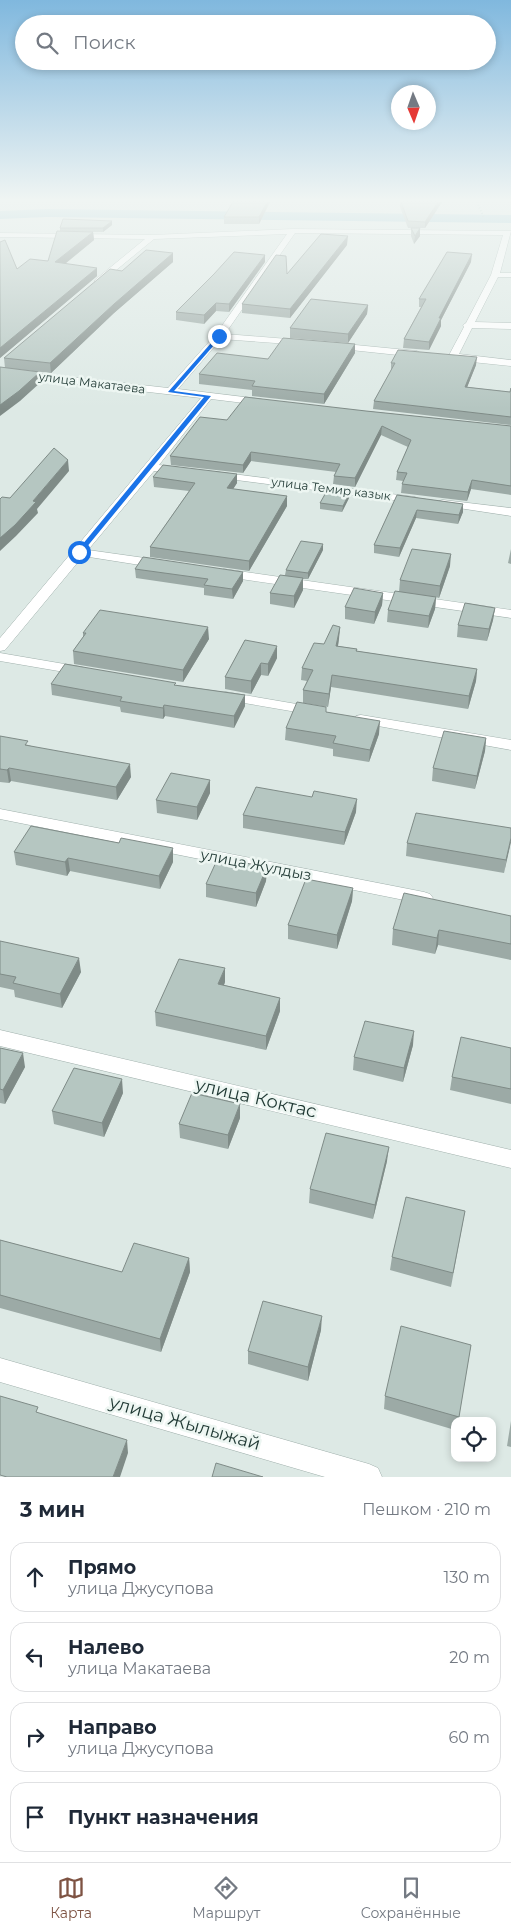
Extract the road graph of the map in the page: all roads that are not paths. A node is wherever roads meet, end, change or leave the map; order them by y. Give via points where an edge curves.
1 (111, 271) edge
2 (265, 271) edge
3 (496, 271) edge
4 (495, 275) junction
5 (511, 275) edge
6 (91, 288) edge
7 (467, 325) junction
8 (511, 326) edge
9 (219, 336) junction
10 (307, 344) edge
11 (326, 345) edge
12 (423, 354) edge
13 (511, 363) edge
14 (0, 372) edge
15 (170, 392) junction
16 (208, 396) junction
17 (276, 403) edge
18 (151, 467) junction
19 (190, 472) edge
20 (209, 474) edge
21 (511, 512) edge
22 (79, 552) junction
23 (167, 565) edge
24 (206, 571) edge
25 (511, 614) edge
26 (0, 647) edge
27 (0, 657) edge
28 (98, 674) edge
29 (216, 694) edge
30 (324, 713) edge
31 (344, 716) edge
32 (511, 745) edge
33 (0, 814) edge
34 (444, 902) edge
35 (0, 1038) edge
36 (511, 1159) edge
37 (0, 1370) edge
38 (370, 1477) edge

1 - 6 street
2 - 9 street
3 - 4 street
4 - 5 street
4 - 7 street
7 - 8 street
7 - 13 street via 448,356
9 - 10 street
9 - 15 street
11 - 12 street
14 - 15 street, улица Макатаева
15 - 16 street, улица Макатаева
16 - 17 street, улица Макатаева
16 - 18 street
18 - 19 street
18 - 22 street
20 - 21 street, улица Темир казык
22 - 23 street
22 - 26 street
24 - 25 street
27 - 28 street
29 - 30 street
31 - 32 street
33 - 34 street, улица Жулдыз
35 - 36 street, улица Коктас
37 - 38 street, улица Жылыжай

